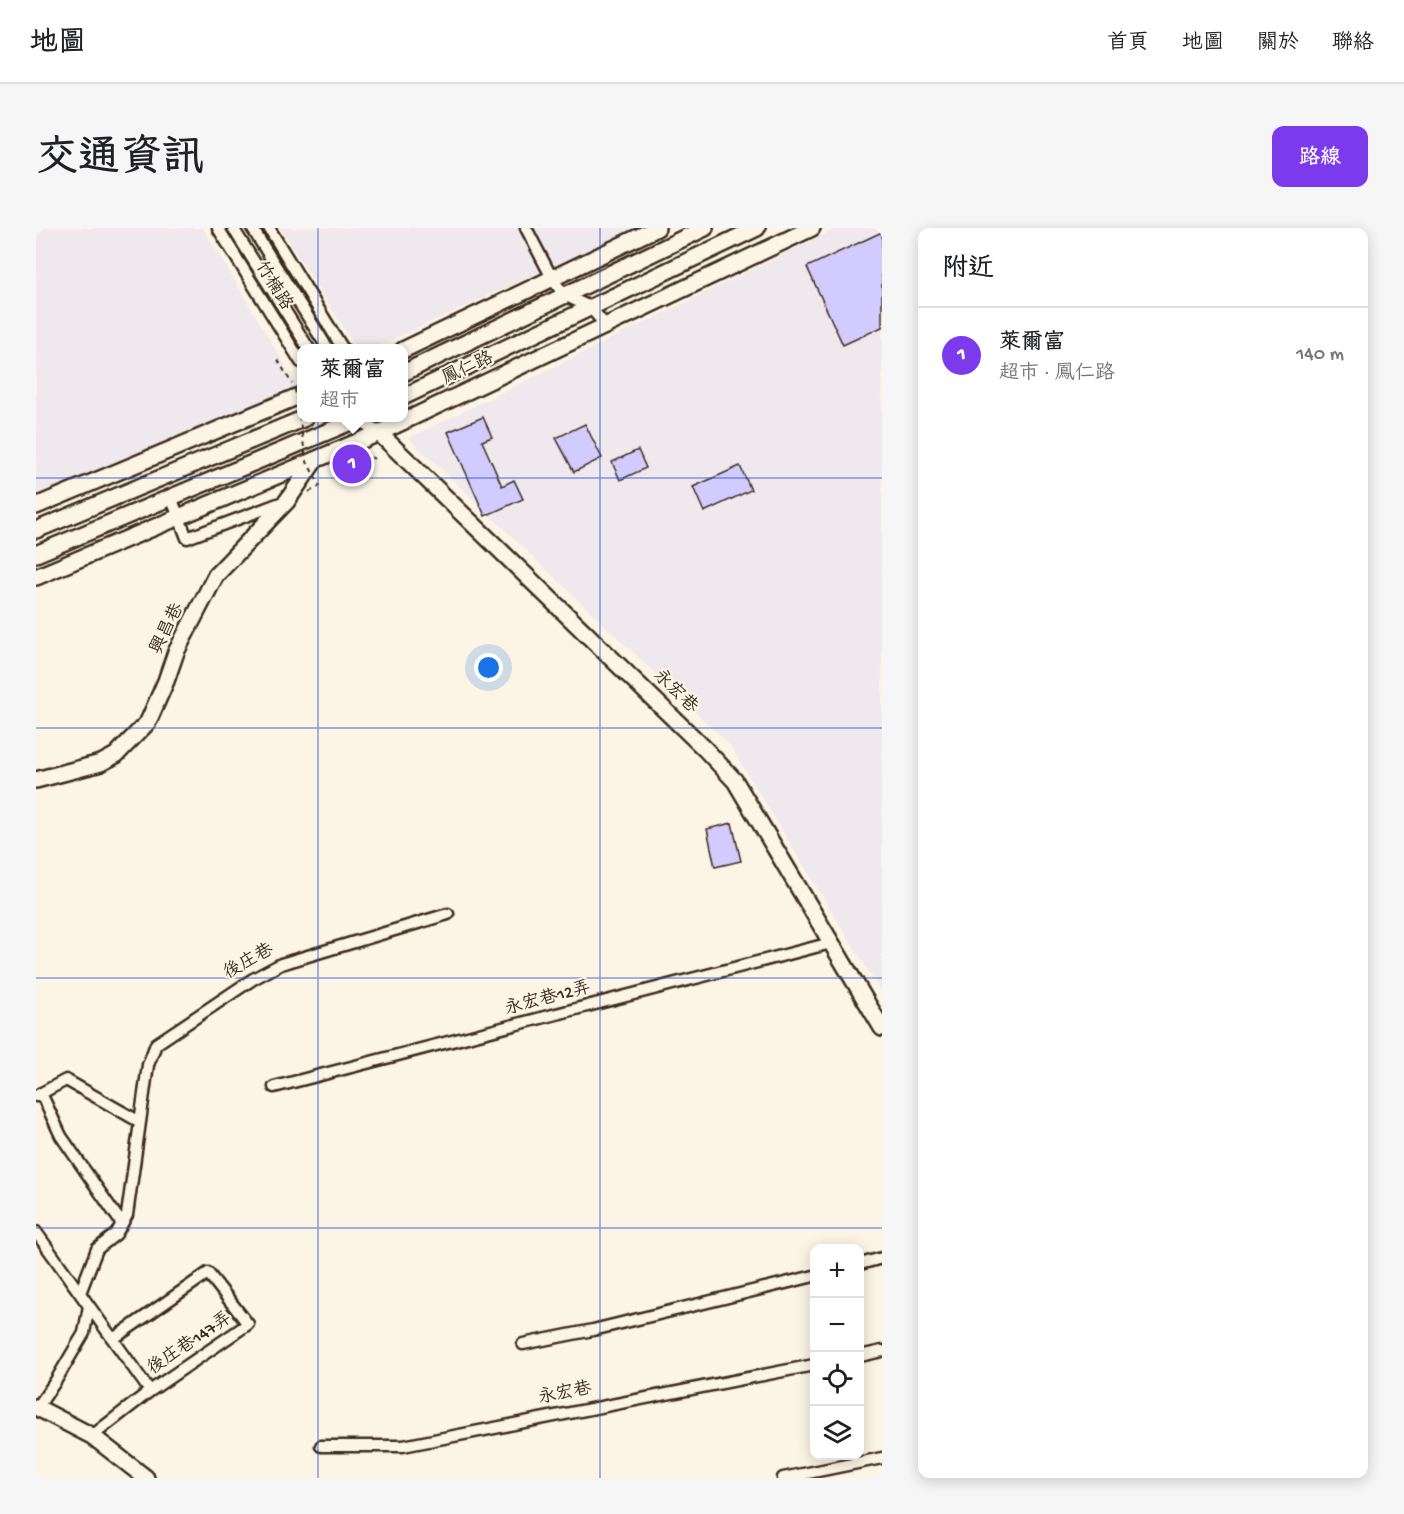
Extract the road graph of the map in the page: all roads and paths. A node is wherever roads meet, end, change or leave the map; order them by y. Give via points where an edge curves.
1 (218, 228) edge
2 (233, 228) edge
3 (252, 228) edge
4 (269, 228) edge
5 (526, 228) edge
6 (658, 228) edge
7 (705, 228) edge
8 (757, 228) edge
9 (812, 228) edge
10 (664, 247) junction
11 (552, 278) junction
12 (564, 295) junction
13 (590, 307) junction
14 (606, 326) junction
15 (306, 344) edge
16 (325, 344) edge
17 (341, 344) edge
18 (408, 348) edge
19 (297, 356) edge
20 (278, 360) dead end
21 (408, 371) edge
22 (408, 395) edge
23 (297, 397) edge
24 (297, 402) edge
25 (408, 419) edge
26 (297, 420) edge
27 (300, 422) edge
28 (352, 422) edge
29 (367, 422) edge
30 (402, 422) edge
31 (379, 433) junction
32 (361, 450) dead end
33 (374, 459) dead end
34 (315, 460) junction
35 (321, 476) dead end
36 (320, 486) dead end
37 (303, 492) dead end
38 (171, 496) junction
39 (287, 501) junction
40 (36, 506) edge
41 (178, 518) junction
42 (36, 530) edge
43 (36, 554) edge
44 (36, 578) edge
45 (36, 780) edge
46 (448, 914) dead end
47 (831, 943) junction
48 (882, 1028) edge
49 (274, 1088) dead end
50 (38, 1095) edge
51 (140, 1122) junction
52 (122, 1224) junction
53 (36, 1232) edge
54 (882, 1258) edge
55 (864, 1263) edge
56 (810, 1277) edge
57 (80, 1293) junction
58 (89, 1306) junction
59 (113, 1339) junction
60 (523, 1344) dead end
61 (882, 1351) edge
62 (864, 1355) edge
63 (810, 1366) edge
64 (150, 1391) junction
65 (37, 1408) edge
66 (92, 1436) junction
67 (321, 1446) dead end
68 (882, 1458) edge
69 (146, 1478) edge
70 (783, 1478) edge

1 - 19 street, 竹楠路
2 - 15 street, 竹楠路
3 - 16 street, 竹楠路
4 - 17 street, 竹楠路
5 - 11 street
6 - 10 street
6 - 11 main road
7 - 10 main road, 鳳仁路
8 - 13 main road, 鳳仁路
9 - 14 main road, 鳳仁路
10 - 12 main road, 鳳仁路
11 - 12 street
11 - 18 main road
12 - 13 street
12 - 21 main road, 鳳仁路
13 - 14 street
13 - 22 main road, 鳳仁路
14 - 25 main road, 鳳仁路
20 - 24 path, bridge via 295,389
23 - 40 main road
26 - 42 main road
27 - 36 path, bridge via 306,460
28 - 38 main road
29 - 31 street
30 - 31 main road, 鳳仁路
31 - 34 main road, 鳳仁路
31 - 47 main road, 永宏巷 via 735,781
32 - 33 path
34 - 39 main road, 興昌巷
34 - 41 main road, 鳳仁路
35 - 37 path
38 - 41 street
38 - 43 main road
39 - 41 street via 187,538
39 - 45 main road, 興昌巷 via 216,574 176,652 148,722 116,755
41 - 44 main road, 鳳仁路
46 - 51 street, 後庄巷 via 281,964 156,1044 148,1065
47 - 48 main road, 永宏巷
47 - 49 street, 永宏巷12弄
50 - 51 street via 66,1080
50 - 52 street via 60,1136
51 - 52 street, 後庄巷 via 127,1215
52 - 57 street via 97,1250
53 - 57 street
54 - 55 street
56 - 60 street
57 - 58 street
58 - 59 street
58 - 65 street via 84,1333
59 - 64 street
59 - 64 street, 後庄巷147弄 via 208,1273 248,1324
61 - 62 street
63 - 67 street, 永宏巷 via 403,1446
64 - 66 street, 後庄巷147弄
65 - 66 main road
66 - 69 main road
68 - 70 street

